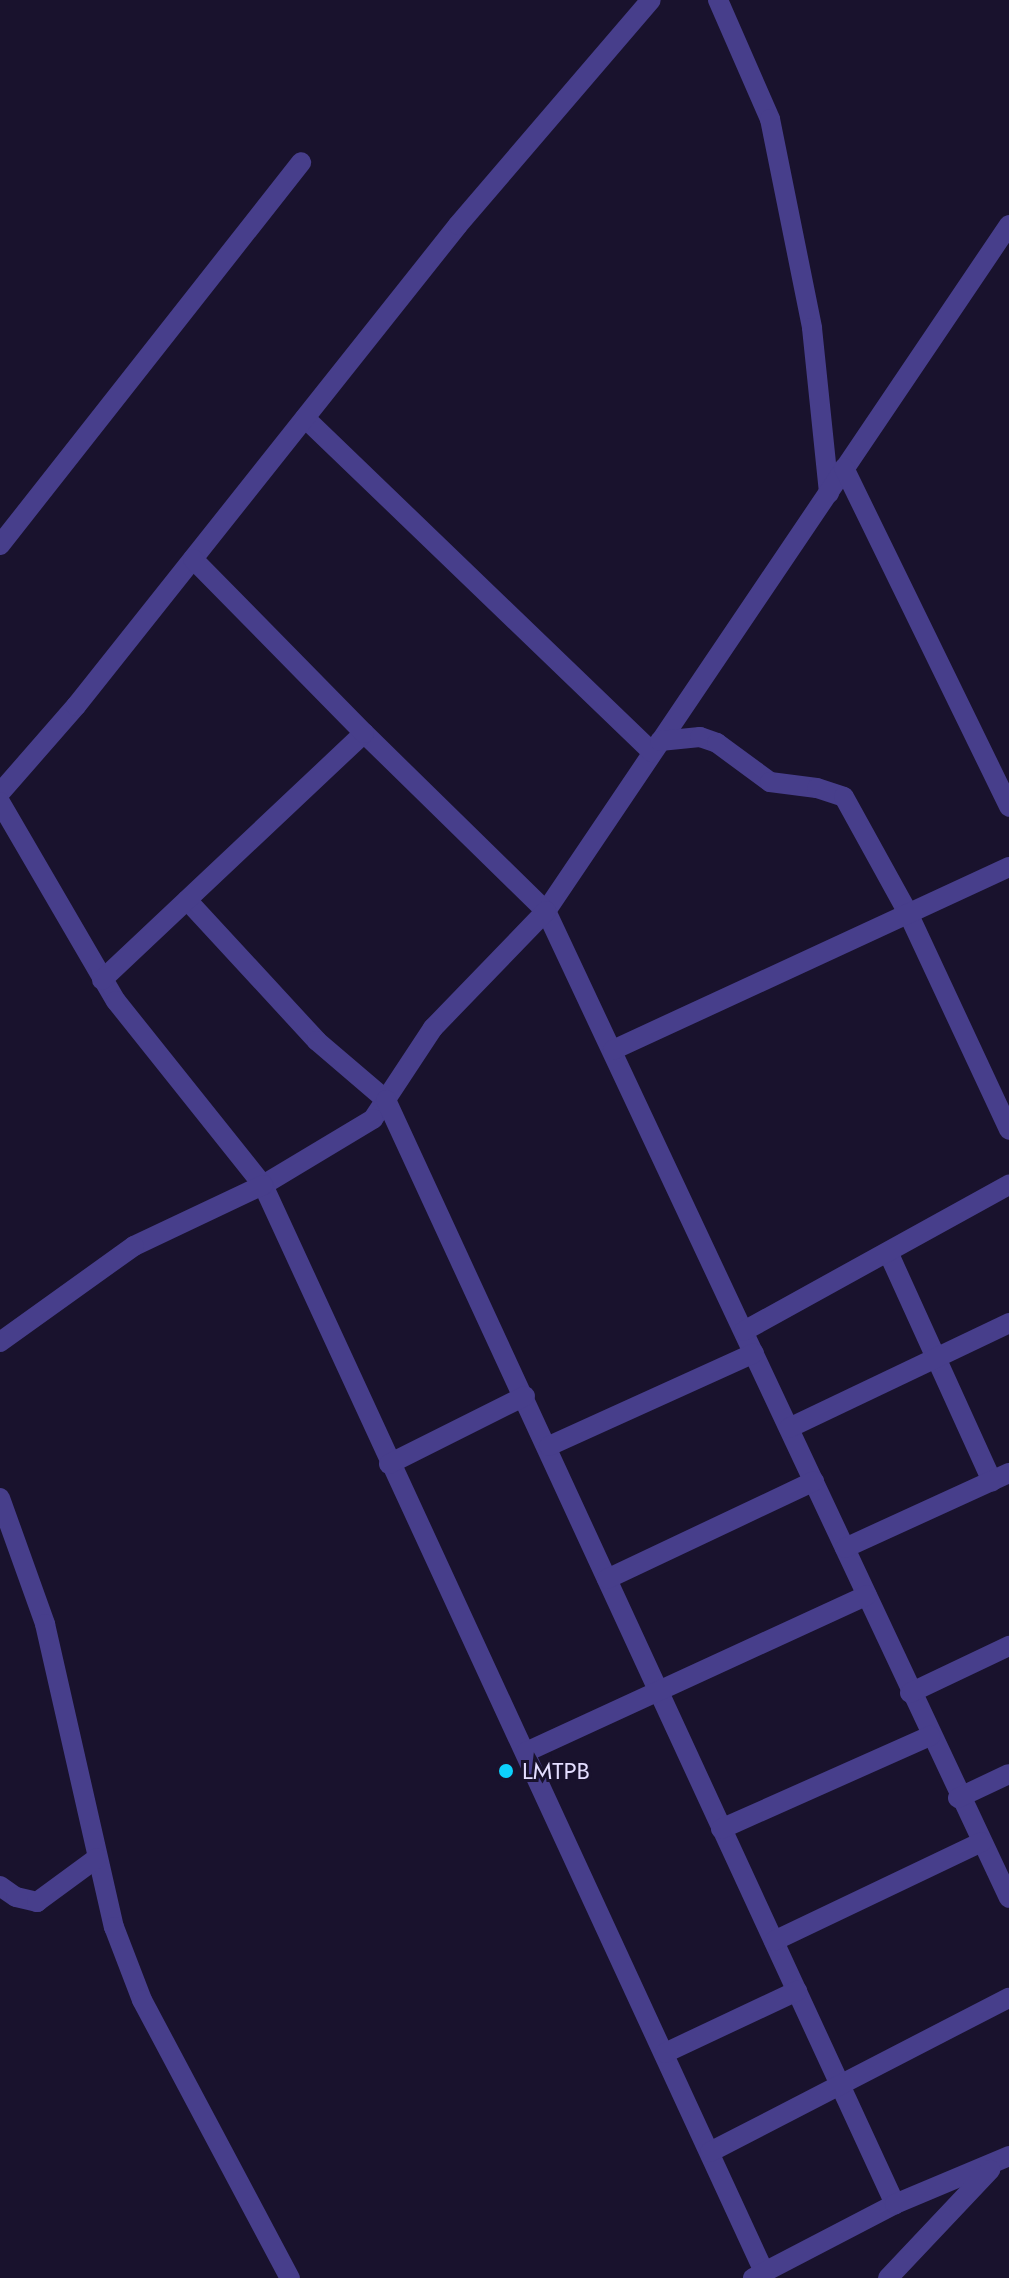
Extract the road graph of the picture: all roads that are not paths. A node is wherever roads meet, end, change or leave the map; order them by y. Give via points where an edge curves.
1 (651, 0) edge
2 (718, 0) edge
3 (301, 162) dead end
4 (1009, 225) edge
5 (305, 418) junction
6 (844, 468) junction
7 (829, 493) junction
8 (0, 545) edge
9 (193, 559) junction
10 (364, 733) junction
11 (656, 747) junction
12 (0, 793) edge
13 (0, 802) edge
14 (1009, 807) edge
15 (1009, 867) edge
16 (187, 900) junction
17 (546, 911) junction
18 (908, 913) junction
19 (102, 980) junction
20 (613, 1050) junction
21 (386, 1100) junction
22 (1009, 1130) edge
23 (263, 1185) junction
24 (1009, 1185) edge
25 (888, 1252) junction
26 (1009, 1323) edge
27 (744, 1331) junction
28 (0, 1342) edge
29 (754, 1353) junction
30 (937, 1359) junction
31 (525, 1396) junction
32 (789, 1428) junction
33 (549, 1446) junction
34 (389, 1464) junction
35 (1000, 1477) edge
36 (814, 1481) junction
37 (0, 1498) edge
38 (845, 1548) junction
39 (607, 1579) junction
40 (867, 1595) junction
41 (1009, 1646) edge
42 (657, 1692) junction
43 (910, 1693) junction
44 (930, 1736) junction
45 (526, 1752) junction
46 (1009, 1774) edge
47 (958, 1798) junction
48 (721, 1829) junction
49 (982, 1842) junction
50 (97, 1858) junction
51 (0, 1886) edge
52 (1009, 1898) edge
53 (774, 1941) junction
54 (797, 1991) junction
55 (1009, 1998) edge
56 (665, 2053) junction
57 (840, 2085) junction
58 (710, 2152) junction
59 (1002, 2160) edge
60 (895, 2204) junction
61 (759, 2275) edge
62 (290, 2278) edge
63 (888, 2278) edge

1 - 5 street via 458,225
2 - 7 street via 770,119 812,328
3 - 8 street
4 - 6 street
5 - 9 street
5 - 11 street
6 - 7 street
6 - 14 street
7 - 11 street
9 - 10 street
9 - 12 street
10 - 16 street
10 - 17 street
11 - 17 street
11 - 18 street via 700,737 717,743 770,782 844,797
13 - 19 street
15 - 18 street
16 - 19 street
16 - 21 street via 317,1041
17 - 20 street
17 - 21 street via 433,1028
18 - 20 street
18 - 22 street
19 - 23 street
20 - 27 street
21 - 23 street via 373,1119 335,1146
21 - 31 street
23 - 28 street via 134,1246
23 - 34 street
24 - 25 street
25 - 27 street
25 - 30 street
26 - 30 street
27 - 29 street
29 - 32 street
29 - 33 street
30 - 32 street
30 - 35 street
31 - 33 street
31 - 34 street
32 - 36 street
33 - 39 street
34 - 45 street
35 - 38 street
36 - 38 street
36 - 39 street
37 - 50 street via 45,1624
38 - 40 street
39 - 42 street
40 - 42 street
40 - 43 street
41 - 43 street
42 - 45 street
42 - 48 street
43 - 44 street
44 - 47 street
44 - 48 street
45 - 56 street
46 - 47 street
47 - 49 street
48 - 53 street
49 - 52 street
49 - 53 street
50 - 51 street via 37,1902
50 - 62 street via 114,1927 142,2000
53 - 54 street
54 - 56 street
54 - 57 street
55 - 57 street
56 - 58 street
57 - 58 street
57 - 60 street
58 - 61 street
59 - 60 street
59 - 63 street
60 - 61 street

